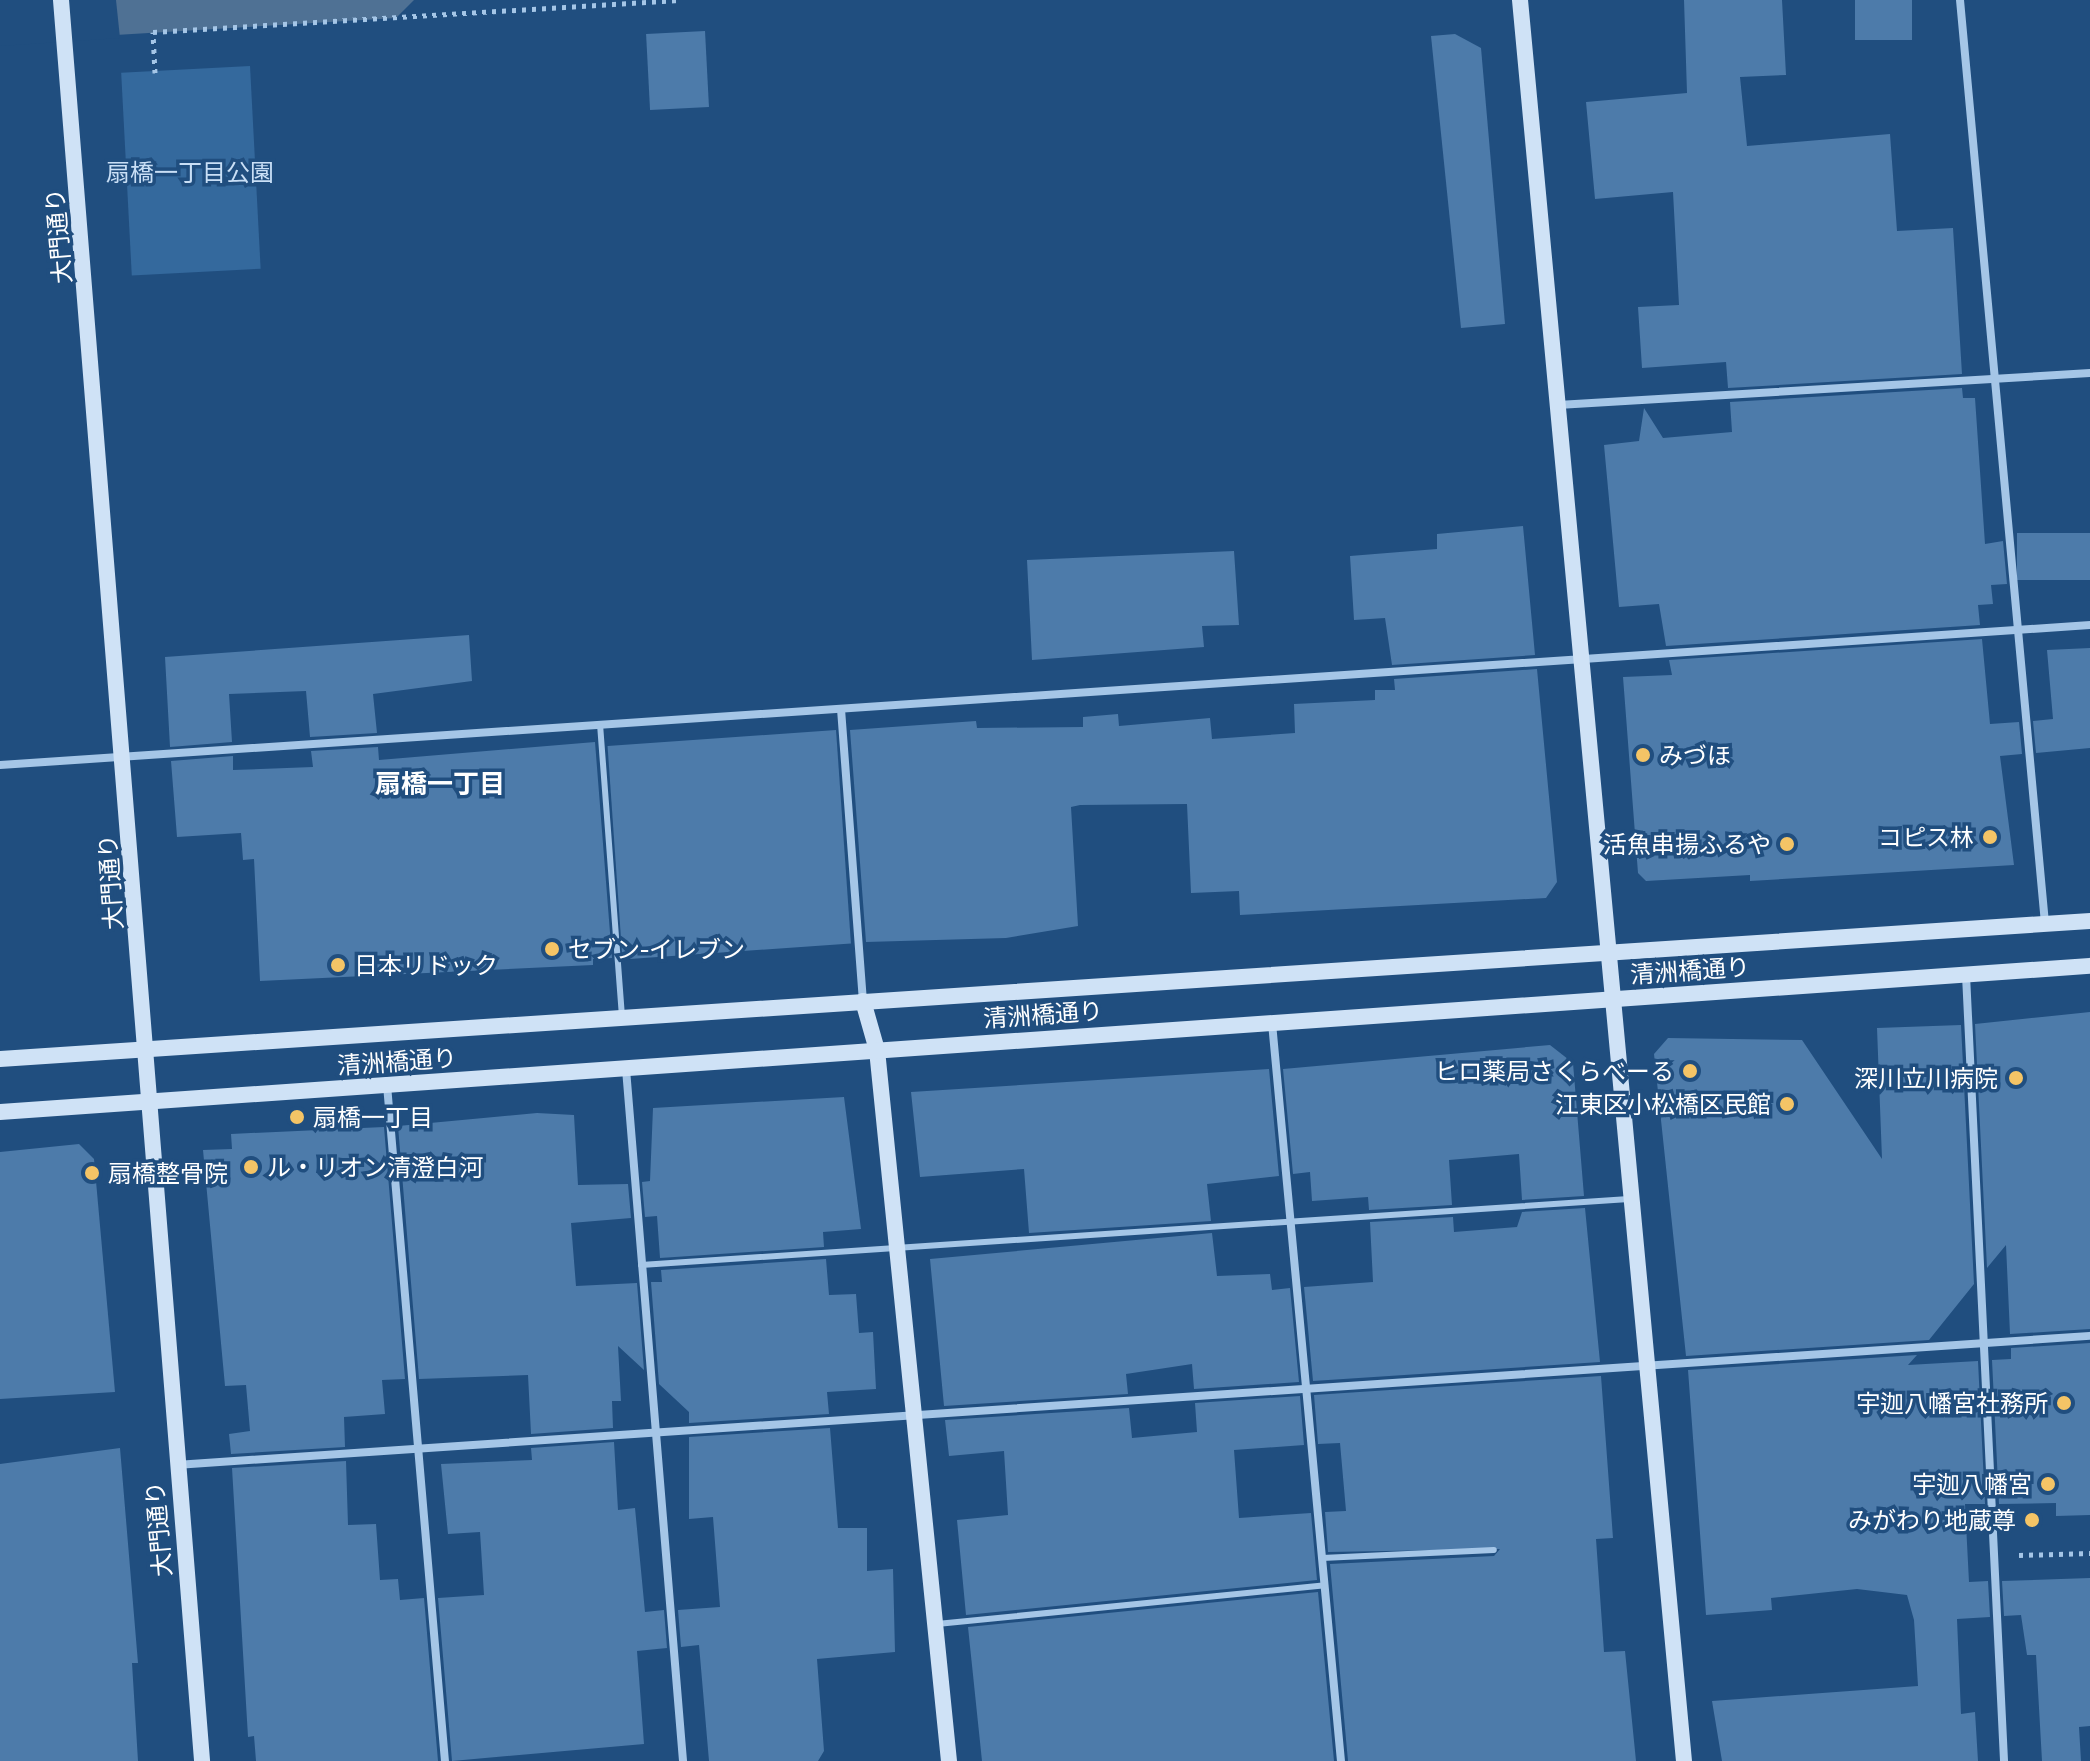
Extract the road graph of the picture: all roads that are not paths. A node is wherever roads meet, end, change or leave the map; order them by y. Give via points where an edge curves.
1 (61, 0) edge
2 (1520, 0) edge
3 (1960, 0) edge
4 (2090, 373) edge
5 (1997, 380) junction
6 (1558, 405) junction
7 (2090, 625) edge
8 (2020, 629) junction
9 (1581, 660) junction
10 (841, 709) junction
11 (600, 724) junction
12 (126, 756) junction
13 (0, 765) edge
14 (2090, 921) edge
15 (2045, 924) junction
16 (1606, 951) junction
17 (2090, 966) edge
18 (1966, 975) junction
19 (1612, 999) junction
20 (863, 1001) junction
21 (622, 1018) junction
22 (1272, 1022) junction
23 (146, 1050) junction
24 (877, 1050) junction
25 (0, 1059) edge
26 (626, 1068) junction
27 (387, 1085) junction
28 (149, 1101) junction
29 (0, 1112) edge
30 (1629, 1199) junction
31 (1291, 1223) junction
32 (894, 1251) junction
33 (641, 1265) junction
34 (2090, 1336) edge
35 (1984, 1343) junction
36 (1645, 1365) junction
37 (1306, 1388) junction
38 (911, 1416) junction
39 (656, 1431) junction
40 (416, 1447) junction
41 (176, 1465) junction
42 (1494, 1550) dead end
43 (1322, 1558) junction
44 (1325, 1585) junction
45 (934, 1625) junction
46 (202, 1761) edge
47 (445, 1761) edge
48 (683, 1761) edge
49 (949, 1761) edge
50 (1341, 1761) edge
51 (1684, 1761) edge
52 (2004, 1761) edge

1 - 12 street, 大門通り
2 - 6 street
3 - 5 street
4 - 5 street
5 - 6 street
5 - 8 street
6 - 9 street
7 - 8 street
8 - 9 street
8 - 15 street
9 - 10 street
9 - 16 street
10 - 11 street
10 - 20 street
11 - 12 street
11 - 21 lane
12 - 13 street
12 - 23 street, 大門通り
14 - 15 street, 清洲橋通り
15 - 16 street, 清洲橋通り
16 - 19 street
16 - 20 street, 清洲橋通り
17 - 18 street, 清洲橋通り
18 - 19 street, 清洲橋通り
18 - 35 street
19 - 22 street, 清洲橋通り
19 - 30 street
20 - 21 street, 清洲橋通り
20 - 24 street
21 - 23 street, 清洲橋通り
22 - 24 street, 清洲橋通り
22 - 31 street
23 - 25 street, 清洲橋通り
23 - 28 street, 大門通り
24 - 26 street, 清洲橋通り
24 - 32 street
26 - 27 street, 清洲橋通り
26 - 33 street
27 - 28 street, 清洲橋通り
27 - 40 street
28 - 29 street, 清洲橋通り
28 - 41 street, 大門通り
30 - 31 lane
30 - 36 street
31 - 32 lane
31 - 37 street
32 - 33 lane
32 - 38 street
33 - 39 street
34 - 35 street
35 - 36 street
35 - 52 street
36 - 37 street
36 - 51 street
37 - 38 street
37 - 43 street
38 - 39 street
38 - 45 street
39 - 40 street
39 - 48 street
40 - 41 street
40 - 47 street
41 - 46 street, 大門通り
42 - 43 lane
43 - 44 street
44 - 45 lane
44 - 50 street
45 - 49 street

